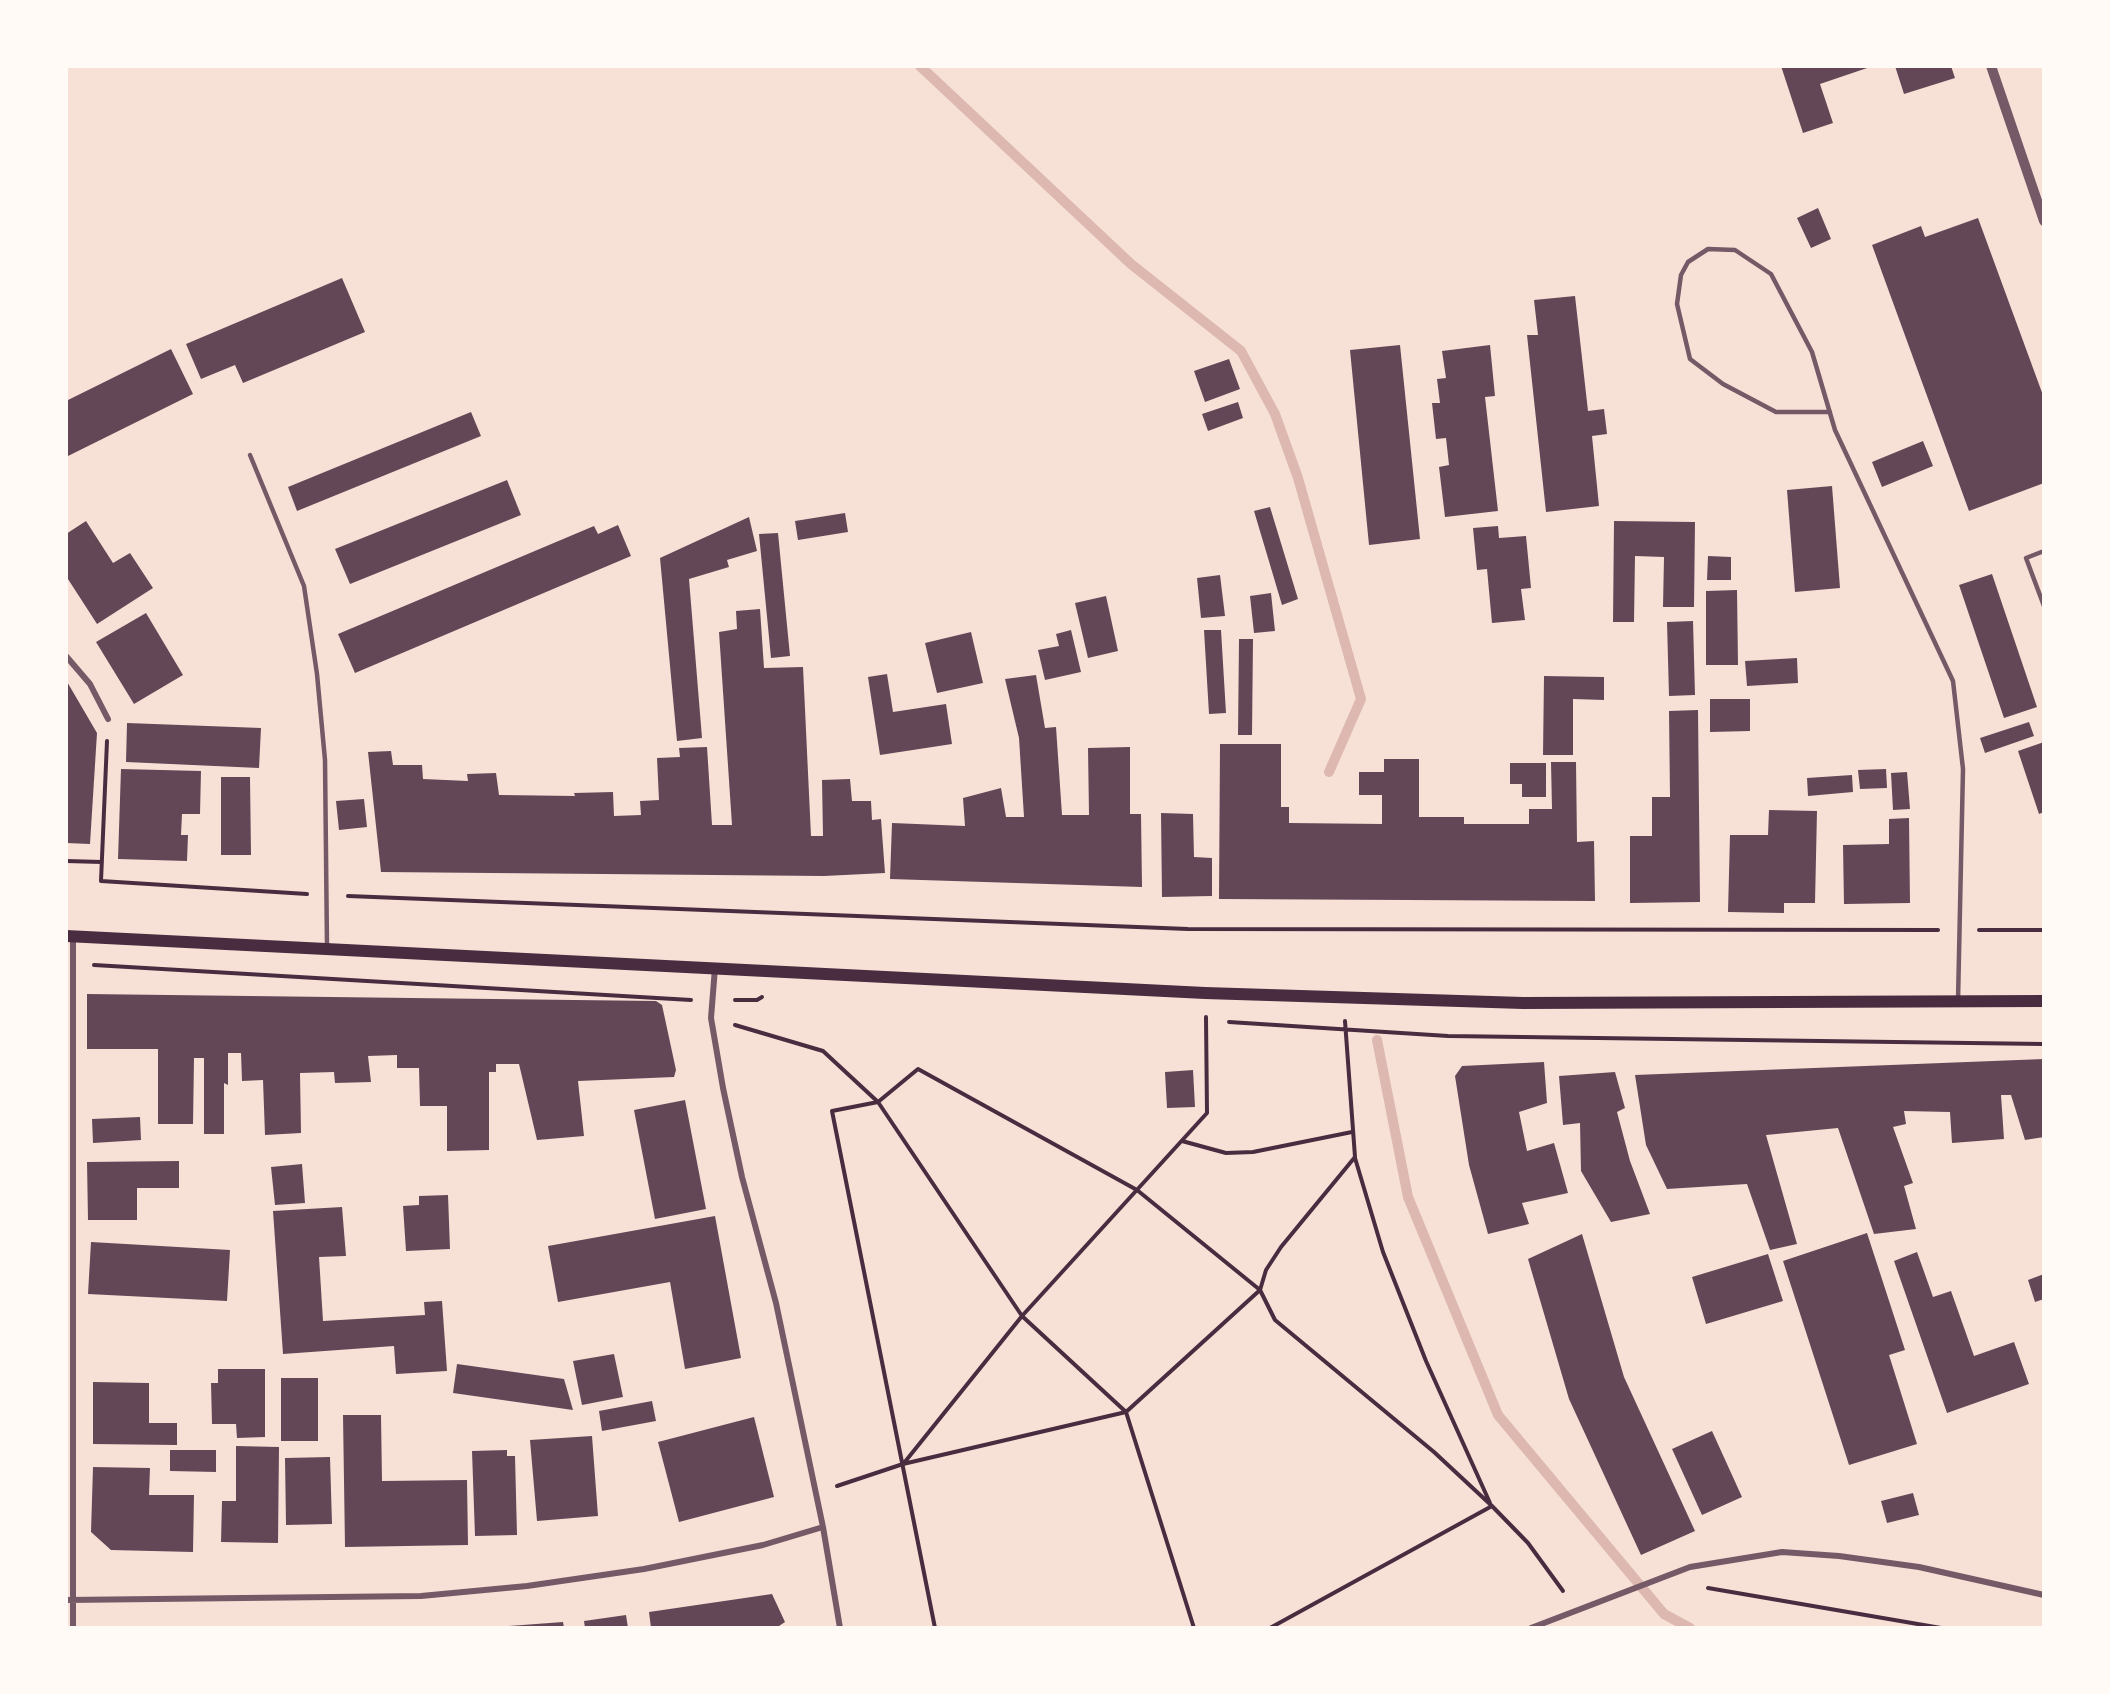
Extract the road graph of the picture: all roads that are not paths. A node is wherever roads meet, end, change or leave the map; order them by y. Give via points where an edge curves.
1 (1990, 66) edge
2 (2044, 221) edge
3 (1830, 412) junction
4 (250, 455) dead end
5 (2044, 551) edge
6 (2044, 606) edge
7 (66, 656) edge
8 (108, 719) road end
9 (69, 936) edge
10 (327, 948) junction
11 (715, 968) junction
12 (1958, 1001) junction
13 (2044, 1001) edge
14 (823, 1527) junction
15 (2044, 1595) edge
16 (70, 1600) edge
17 (1551, 1620) junction
18 (73, 1628) edge
19 (840, 1628) edge
20 (1531, 1628) edge
21 (1554, 1628) edge

1 - 2 street
3 - 3 lane via 1812,352 1771,274 1735,249 1708,249 1688,262 1681,275 1677,304 1690,359 1723,384 1776,412
3 - 12 lane via 1953,681 1963,769
4 - 10 lane via 304,586 318,674 325,760
5 - 6 lane via 2026,558
7 - 8 street via 90,684
9 - 10 main road
9 - 16 street
10 - 11 main road
11 - 12 main road via 1205,993 1523,1003
11 - 14 street via 711,1018 723,1088 776,1303
12 - 13 main road
14 - 16 street via 763,1545 655,1567 527,1586 421,1596
14 - 19 street
15 - 17 street via 1919,1567 1782,1552 1713,1562 1671,1573
16 - 18 street
17 - 20 street
17 - 21 lane

